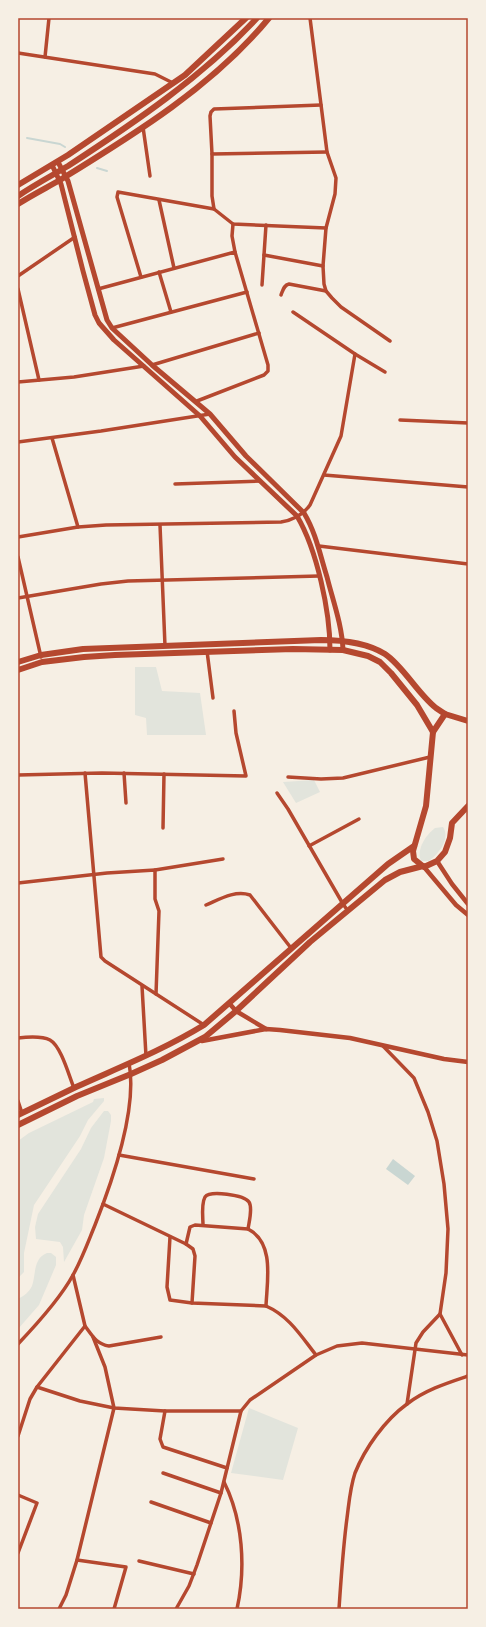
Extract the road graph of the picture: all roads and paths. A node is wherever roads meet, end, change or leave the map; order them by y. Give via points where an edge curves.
1 (49, 18) edge
2 (246, 18) edge
3 (257, 18) edge
4 (269, 18) edge
5 (310, 18) edge
6 (18, 53) edge
7 (45, 58) junction
8 (173, 83) junction
9 (178, 89) junction
10 (184, 98) junction
11 (321, 105) junction
12 (143, 127) junction
13 (327, 152) junction
14 (212, 154) junction
15 (55, 163) junction
16 (62, 169) junction
17 (56, 173) junction
18 (65, 176) junction
19 (150, 176) dead end
20 (59, 180) junction
21 (18, 185) edge
22 (18, 196) edge
23 (159, 200) junction
24 (18, 204) edge
25 (214, 209) junction
26 (233, 224) junction
27 (266, 225) junction
28 (326, 228) junction
29 (75, 237) junction
30 (235, 252) junction
31 (264, 255) junction
32 (323, 266) junction
33 (174, 268) junction
34 (159, 272) junction
35 (18, 276) edge
36 (141, 277) junction
37 (262, 285) dead end
38 (18, 289) edge
39 (98, 289) junction
40 (326, 291) junction
41 (247, 292) junction
42 (281, 295) dead end
43 (171, 312) junction
44 (293, 312) dead end
45 (112, 328) junction
46 (259, 333) junction
47 (390, 341) dead end
48 (355, 354) junction
49 (152, 365) junction
50 (144, 366) junction
51 (385, 372) dead end
52 (39, 380) junction
53 (18, 382) edge
54 (197, 402) junction
55 (210, 414) junction
56 (200, 416) junction
57 (400, 420) dead end
58 (468, 423) edge
59 (52, 438) junction
60 (18, 442) edge
61 (324, 475) junction
62 (260, 481) junction
63 (175, 484) dead end
64 (468, 487) edge
65 (304, 513) junction
66 (297, 516) junction
67 (160, 524) junction
68 (78, 527) junction
69 (18, 537) edge
70 (319, 546) junction
71 (18, 557) edge
72 (468, 564) edge
73 (319, 576) junction
74 (162, 581) junction
75 (26, 597) junction
76 (18, 598) edge
77 (330, 640) junction
78 (343, 641) junction
79 (165, 646) junction
80 (330, 650) junction
81 (343, 650) junction
82 (208, 651) junction
83 (41, 655) junction
84 (18, 662) edge
85 (42, 662) junction
86 (18, 670) edge
87 (213, 698) dead end
88 (234, 711) dead end
89 (445, 714) junction
90 (468, 721) edge
91 (433, 732) junction
92 (430, 757) junction
93 (124, 773) junction
94 (85, 774) junction
95 (164, 774) junction
96 (18, 775) edge
97 (288, 777) dead end
98 (277, 793) dead end
99 (126, 803) dead end
100 (468, 806) edge
101 (359, 819) dead end
102 (163, 828) dead end
103 (309, 846) junction
104 (414, 846) junction
105 (223, 859) dead end
106 (437, 861) junction
107 (424, 867) junction
108 (155, 870) junction
109 (93, 875) junction
110 (18, 883) edge
111 (343, 904) junction
112 (468, 904) edge
113 (206, 905) dead end
114 (348, 911) junction
115 (468, 915) edge
116 (291, 948) junction
117 (142, 986) junction
118 (156, 994) junction
119 (229, 1002) junction
120 (236, 1012) junction
121 (204, 1025) junction
122 (266, 1029) junction
123 (18, 1038) edge
124 (196, 1042) junction
125 (382, 1045) junction
126 (146, 1056) junction
127 (468, 1062) edge
128 (129, 1064) junction
129 (131, 1074) junction
130 (74, 1088) junction
131 (18, 1101) edge
132 (20, 1114) edge
133 (18, 1125) edge
134 (119, 1155) junction
135 (254, 1179) dead end
136 (103, 1204) junction
137 (203, 1225) junction
138 (248, 1229) junction
139 (170, 1237) junction
140 (186, 1244) junction
141 (73, 1275) junction
142 (192, 1303) junction
143 (266, 1306) junction
144 (440, 1314) junction
145 (84, 1326) junction
146 (93, 1337) junction
147 (160, 1337) dead end
148 (18, 1344) edge
149 (415, 1349) junction
150 (316, 1355) junction
151 (462, 1355) junction
152 (468, 1355) edge
153 (468, 1376) edge
154 (36, 1387) junction
155 (407, 1404) junction
156 (114, 1408) junction
157 (165, 1411) junction
158 (241, 1411) junction
159 (18, 1436) edge
160 (227, 1468) junction
161 (163, 1472) dead end
162 (224, 1482) junction
163 (221, 1493) junction
164 (18, 1495) edge
165 (151, 1502) dead end
166 (211, 1523) junction
167 (18, 1553) edge
168 (77, 1560) junction
169 (139, 1561) dead end
170 (194, 1574) junction
171 (59, 1609) edge
172 (114, 1609) edge
173 (176, 1609) edge
174 (237, 1609) edge
175 (339, 1609) edge

1 - 7 street
2 - 8 main road
3 - 9 main road via 240,36
4 - 10 main road via 238,52
5 - 11 street
6 - 7 street
7 - 8 street via 155,74
8 - 9 main road
8 - 15 main road
9 - 10 main road
9 - 16 main road
10 - 12 main road
11 - 13 street
11 - 14 street via 214,109 210,116
12 - 18 main road
12 - 19 street
13 - 14 street
13 - 28 street via 336,178
14 - 25 street
15 - 16 main road
15 - 17 main road
15 - 21 main road
16 - 17 main road
16 - 18 main road
17 - 20 main road
17 - 22 main road
18 - 20 main road
18 - 39 main road
20 - 24 main road
20 - 29 main road
23 - 25 street
23 - 33 street
23 - 36 street via 121,192 117,194
25 - 26 street
26 - 27 street
26 - 30 street
27 - 28 street
27 - 31 street
28 - 32 street
29 - 35 street
29 - 50 main road via 82,271 99,323
30 - 33 street
30 - 41 street
31 - 32 street
31 - 37 street
32 - 40 street
33 - 34 street
34 - 36 street
34 - 43 street
36 - 39 street
38 - 52 street
39 - 45 main road via 107,320
40 - 42 street via 289,284 284,287
40 - 47 street via 341,306
41 - 43 street
41 - 46 street
43 - 45 street
44 - 48 street
45 - 49 main road
46 - 49 street
46 - 54 street via 268,372
48 - 51 street
48 - 61 street via 343,431
49 - 54 main road
50 - 52 street
50 - 56 main road
52 - 53 street
54 - 55 main road
55 - 56 street
55 - 65 main road via 246,456
56 - 59 street
56 - 62 main road via 235,457
57 - 58 street
59 - 60 street
59 - 68 street
61 - 64 street
61 - 65 street
62 - 63 street
62 - 66 main road
65 - 66 street
65 - 70 main road
66 - 67 street via 281,522
66 - 73 main road via 306,534
67 - 68 street
67 - 74 street
68 - 69 street
70 - 72 street
70 - 78 main road
71 - 75 street
73 - 74 street
73 - 77 main road
74 - 75 street via 101,584
74 - 79 street
75 - 76 street
75 - 83 street
77 - 78 main road
77 - 79 main road
77 - 80 main road
78 - 81 main road
78 - 89 main road via 385,654 430,704
79 - 83 main road via 83,649
80 - 81 main road
80 - 82 main road via 294,648
81 - 91 main road via 368,656 380,662 417,705
82 - 85 main road via 99,656
82 - 87 street
83 - 84 main road
83 - 85 street
85 - 86 main road
88 - 95 street via 236,733 246,776
89 - 90 main road
89 - 91 main road
91 - 92 main road
92 - 97 street via 343,778
92 - 104 main road via 428,791 422,823
93 - 94 street
93 - 95 street
93 - 99 street
94 - 96 street
94 - 109 street
95 - 102 street
98 - 103 street
100 - 106 main road via 452,823 448,845
101 - 103 street
103 - 111 street
104 - 107 main road via 413,856
104 - 111 main road via 388,864
105 - 108 street
106 - 107 main road
106 - 112 street
107 - 114 main road via 392,875
107 - 115 street via 456,905
108 - 109 street
108 - 118 street via 155,899 159,911
109 - 110 street
109 - 117 street via 101,957
111 - 114 street
111 - 116 main road
113 - 116 street via 230,895 250,895
114 - 120 main road via 310,942
116 - 119 main road
117 - 118 street
117 - 126 street
118 - 121 street
119 - 120 street
119 - 121 main road
120 - 122 street
120 - 124 main road
121 - 126 main road
122 - 124 street
122 - 125 street via 350,1038
123 - 130 street via 39,1038 49,1040 55,1045
124 - 129 main road
125 - 127 street
125 - 144 street via 414,1078 437,1141 448,1229 446,1273
126 - 128 main road
128 - 129 street
128 - 130 main road
129 - 133 main road via 77,1096
129 - 134 street via 127,1115
130 - 132 main road
131 - 132 street
134 - 135 street
134 - 136 street
136 - 139 street
136 - 141 street
137 - 138 street
137 - 138 street via 204,1200 210,1193 216,1193 245,1198 249,1202
137 - 140 street via 190,1227
138 - 143 street via 257,1235 266,1252
139 - 140 street
139 - 142 street via 168,1298 174,1302
140 - 142 street via 193,1249 195,1256
141 - 145 street
141 - 148 street
142 - 143 street
143 - 150 street via 287,1318
144 - 149 street via 423,1332
144 - 151 street
145 - 146 street
145 - 154 street
146 - 147 street via 97,1342 109,1346
146 - 156 street via 105,1367
149 - 150 street via 362,1343 348,1344
149 - 151 street
149 - 155 street
150 - 158 street via 250,1400
151 - 152 street
153 - 155 street via 432,1389
154 - 156 street via 80,1401
154 - 159 street
155 - 175 street via 380,1431 355,1474 348,1508
156 - 157 street
156 - 168 street
157 - 158 street
157 - 160 street via 160,1440 164,1447
158 - 160 street
160 - 162 street
161 - 163 street
162 - 163 street
162 - 174 street via 233,1504 241,1543
163 - 166 street
164 - 167 street via 37,1503
165 - 166 street
166 - 170 street
168 - 171 street
168 - 172 street via 126,1567
169 - 170 street
170 - 173 street

